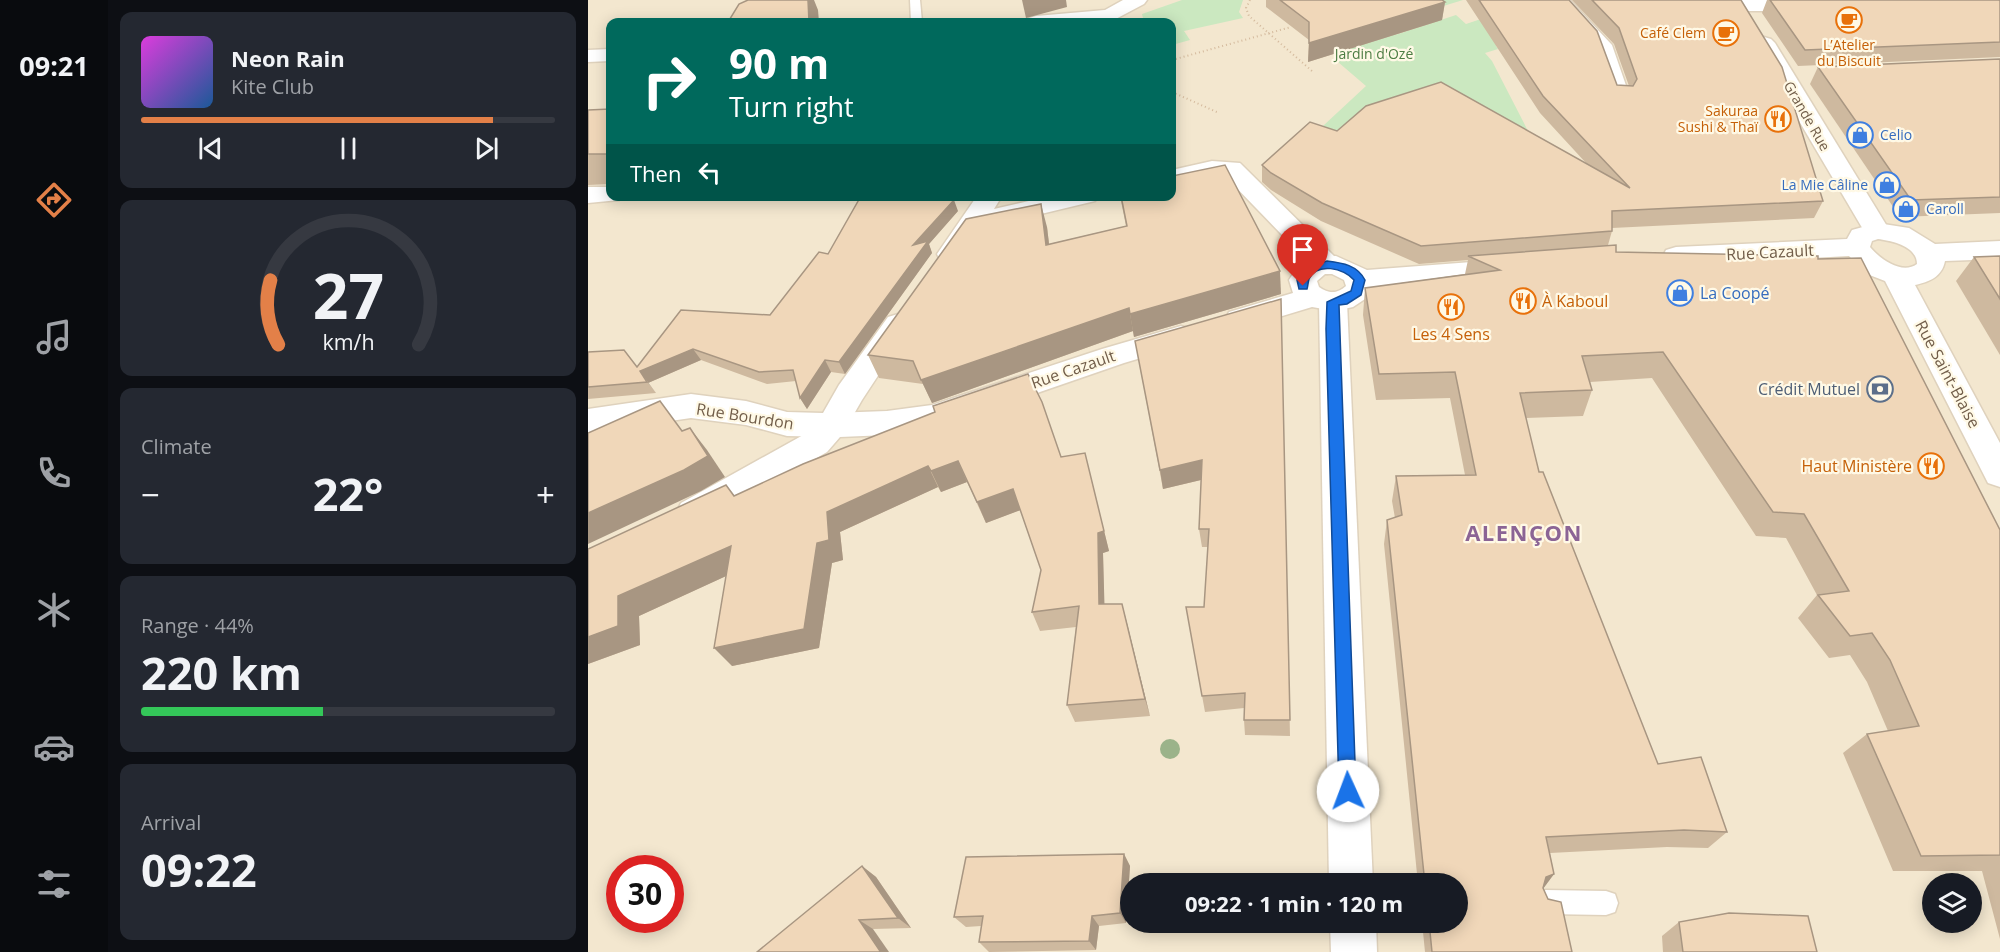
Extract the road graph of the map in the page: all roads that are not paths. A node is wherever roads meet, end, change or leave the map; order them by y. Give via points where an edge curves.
1 (915, 0) edge
2 (1137, 0) edge
3 (1561, 0) edge
4 (1798, 2) edge
5 (1740, 3) edge
6 (1828, 5) edge
7 (917, 18) edge
8 (1109, 18) edge
9 (606, 55) edge
10 (588, 56) edge
11 (1621, 97) edge
12 (1176, 176) edge
13 (588, 195) edge
14 (606, 195) edge
15 (987, 201) edge
16 (1064, 201) edge
17 (974, 221) junction
18 (1867, 239) junction
19 (2000, 250) edge
20 (1928, 253) junction
21 (1655, 257) edge
22 (1536, 266) edge
23 (1895, 274) junction
24 (932, 277) edge
25 (1335, 293) junction
26 (912, 305) edge
27 (588, 421) edge
28 (832, 425) junction
29 (2000, 474) edge
30 (661, 528) edge
31 (1351, 873) edge
32 (1546, 902) edge
33 (1606, 903) dead end
34 (1353, 933) edge
35 (1354, 952) edge

1 - 7 lane
2 - 8 street
3 - 11 street via 1603,45
4 - 5 street
4 - 6 street
5 - 18 street, Grande Rue via 1794,76
9 - 10 street
12 - 25 street via 1231,168 1327,265 1311,270 1303,280 1306,292
13 - 14 street
15 - 17 street
16 - 17 street
17 - 24 street
18 - 20 street, Rue Cazault via 1901,235
18 - 21 street, Rue Cazault
18 - 23 street, Grande Rue via 1860,254 1874,266
19 - 20 street
20 - 23 street via 1930,266 1925,271 1907,276
22 - 25 street, Rue Cazault
23 - 29 street, Rue Saint-Blaise
25 - 28 street, Rue Cazault via 1113,356 933,417
25 - 31 street
26 - 28 street
27 - 28 street, Rue Bourdon via 691,406 746,413 787,424
28 - 30 street via 816,443 714,503
32 - 33 lane
34 - 35 street

